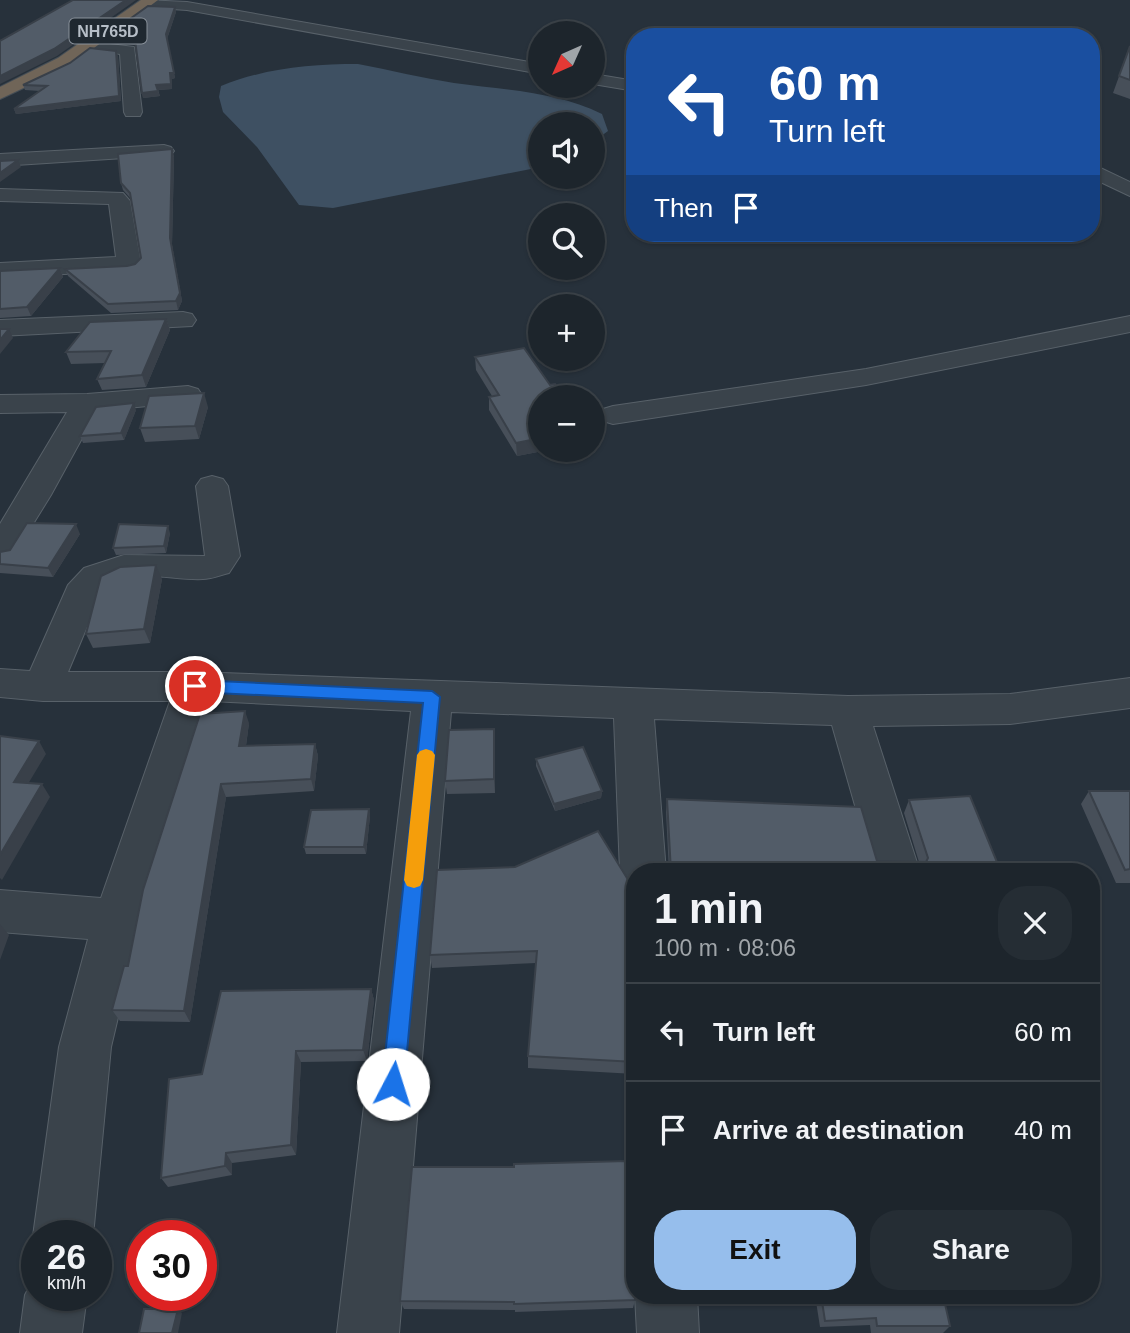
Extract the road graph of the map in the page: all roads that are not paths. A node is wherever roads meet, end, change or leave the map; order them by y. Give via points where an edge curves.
1 (148, 2) edge
2 (86, 46) junction
3 (64, 62) junction
4 (528, 67) edge
5 (606, 81) edge
6 (626, 84) edge
7 (0, 94) edge
8 (132, 112) dead end
9 (0, 114) edge
10 (164, 152) edge
11 (9, 160) edge
12 (1117, 161) dead end
13 (1100, 166) edge
14 (1100, 173) edge
15 (1130, 190) edge
16 (0, 193) edge
17 (0, 270) edge
18 (128, 293) junction
19 (183, 320) dead end
20 (1130, 324) edge
21 (0, 328) edge
22 (188, 395) edge
23 (87, 403) junction
24 (0, 404) edge
25 (613, 415) dead end
26 (212, 486) dead end
27 (35, 495) junction
28 (0, 496) edge
29 (0, 550) edge
30 (0, 682) edge
31 (195, 686) junction
32 (43, 687) junction
33 (1130, 693) edge
34 (432, 697) junction
35 (634, 703) junction
36 (848, 711) junction
37 (643, 863) edge
38 (894, 863) edge
39 (0, 911) edge
40 (117, 920) junction
41 (65, 1220) edge
42 (666, 1304) edge
43 (54, 1311) edge
44 (51, 1333) edge
45 (368, 1333) edge
46 (668, 1333) edge

1 - 2 highway, NH765D
1 - 4 street
2 - 3 highway, NH765D
2 - 8 street via 128,50
3 - 7 highway, NH765D
3 - 9 highway, NH765D via 61,69
5 - 6 street
10 - 11 street
11 - 16 street
12 - 13 street
14 - 15 street
16 - 18 street via 119,201
17 - 18 street
18 - 19 street
18 - 21 street
20 - 25 street via 866,377
22 - 23 street
23 - 24 street
23 - 27 street
26 - 32 street via 223,556 217,565 116,567 94,574
27 - 28 street
27 - 29 street
30 - 32 street
31 - 32 street
31 - 34 street
31 - 40 street
33 - 36 street via 1010,709
34 - 35 street
34 - 45 street
35 - 36 street
35 - 37 street
36 - 38 street
39 - 40 street
40 - 41 street via 85,1047
42 - 46 street
43 - 44 street

